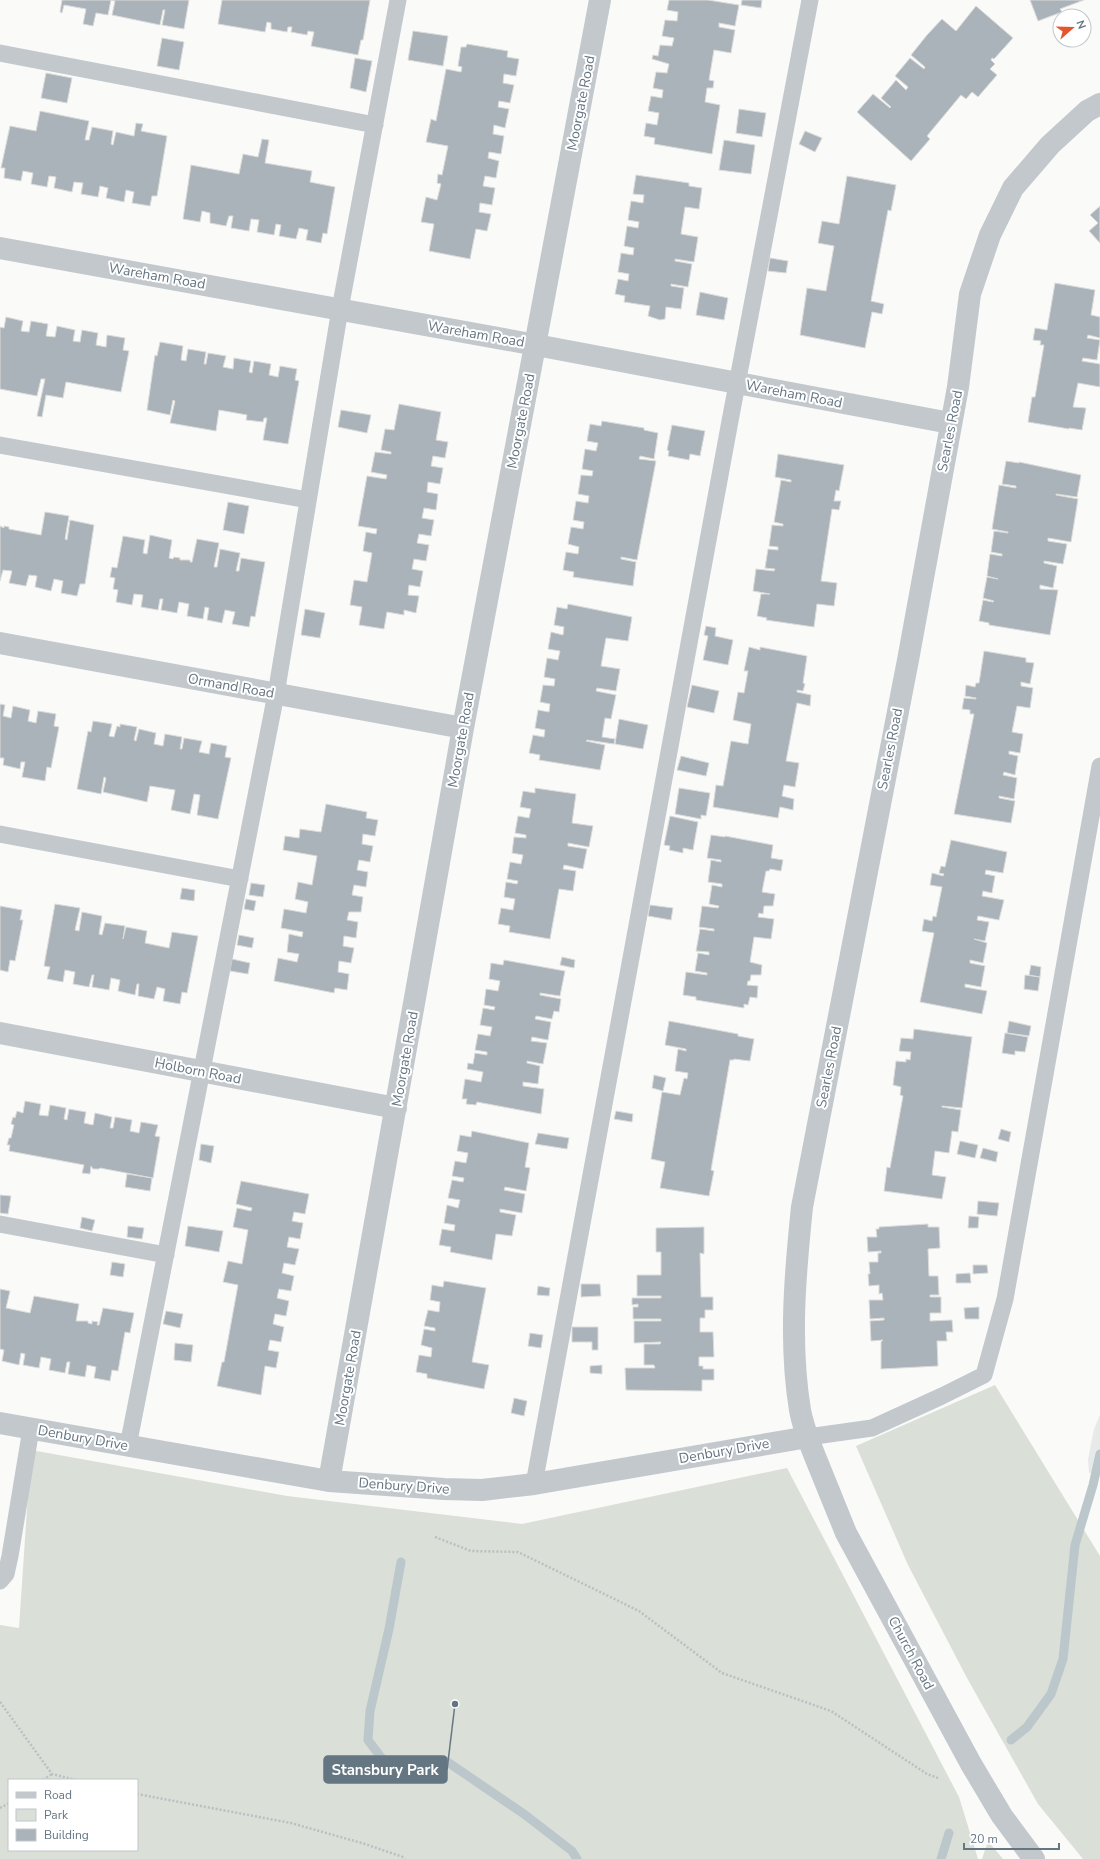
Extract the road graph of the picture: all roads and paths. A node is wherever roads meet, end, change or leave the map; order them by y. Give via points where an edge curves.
1 (398, 0) edge
2 (600, 0) edge
3 (810, 0) edge
4 (0, 53) edge
5 (1100, 104) edge
6 (375, 125) junction
7 (0, 248) edge
8 (340, 309) junction
9 (536, 345) junction
10 (737, 383) junction
11 (950, 423) junction
12 (0, 445) edge
13 (308, 500) junction
14 (0, 643) edge
15 (276, 694) junction
16 (463, 728) junction
17 (1100, 766) edge
18 (0, 834) edge
19 (240, 879) junction
20 (0, 1033) edge
21 (202, 1071) junction
22 (396, 1108) junction
23 (0, 1224) edge
24 (166, 1255) junction
25 (0, 1423) edge
26 (31, 1429) junction
27 (808, 1437) junction
28 (128, 1446) junction
29 (329, 1481) junction
30 (534, 1484) junction
31 (435, 1537) dead end
32 (0, 1581) edge
33 (0, 1702) edge
34 (52, 1774) junction
35 (938, 1778) dead end
36 (44, 1779) edge
37 (72, 1779) edge
38 (138, 1794) edge
39 (405, 1859) edge
40 (1034, 1859) edge

1 - 6 lane
2 - 9 street, Moorgate Road
3 - 10 lane
4 - 6 lane
5 - 11 street, Searles Road via 1087,111 1050,146 1013,188 990,234 970,294 958,387
6 - 8 lane
7 - 8 street, Wareham Road
8 - 9 street, Wareham Road
8 - 13 lane
9 - 10 street, Wareham Road
9 - 16 street, Moorgate Road
10 - 11 street, Wareham Road
10 - 30 lane
11 - 27 street, Searles Road via 908,660 802,1207 795,1276 793,1349 800,1411
12 - 13 lane
13 - 15 lane
14 - 15 street, Ormand Road
15 - 16 street, Ormand Road
15 - 19 lane
16 - 22 street, Moorgate Road
17 - 27 lane via 1004,1299 984,1375 872,1428
18 - 19 lane
19 - 21 lane
20 - 21 street, Holborn Road
21 - 22 street, Holborn Road
21 - 24 lane
22 - 29 street, Moorgate Road
23 - 24 lane
24 - 28 lane
25 - 26 street, Denbury Drive
26 - 28 street, Denbury Drive
26 - 32 lane via 10,1556 6,1574
27 - 30 street, Denbury Drive
27 - 40 street, Church Road via 846,1533 970,1764 1002,1816
28 - 29 street, Denbury Drive
29 - 30 street, Denbury Drive via 482,1490
31 - 35 path via 471,1551 518,1552 639,1611 722,1673 831,1711 927,1774
33 - 34 path
34 - 36 path
34 - 37 path
38 - 39 path via 291,1822

